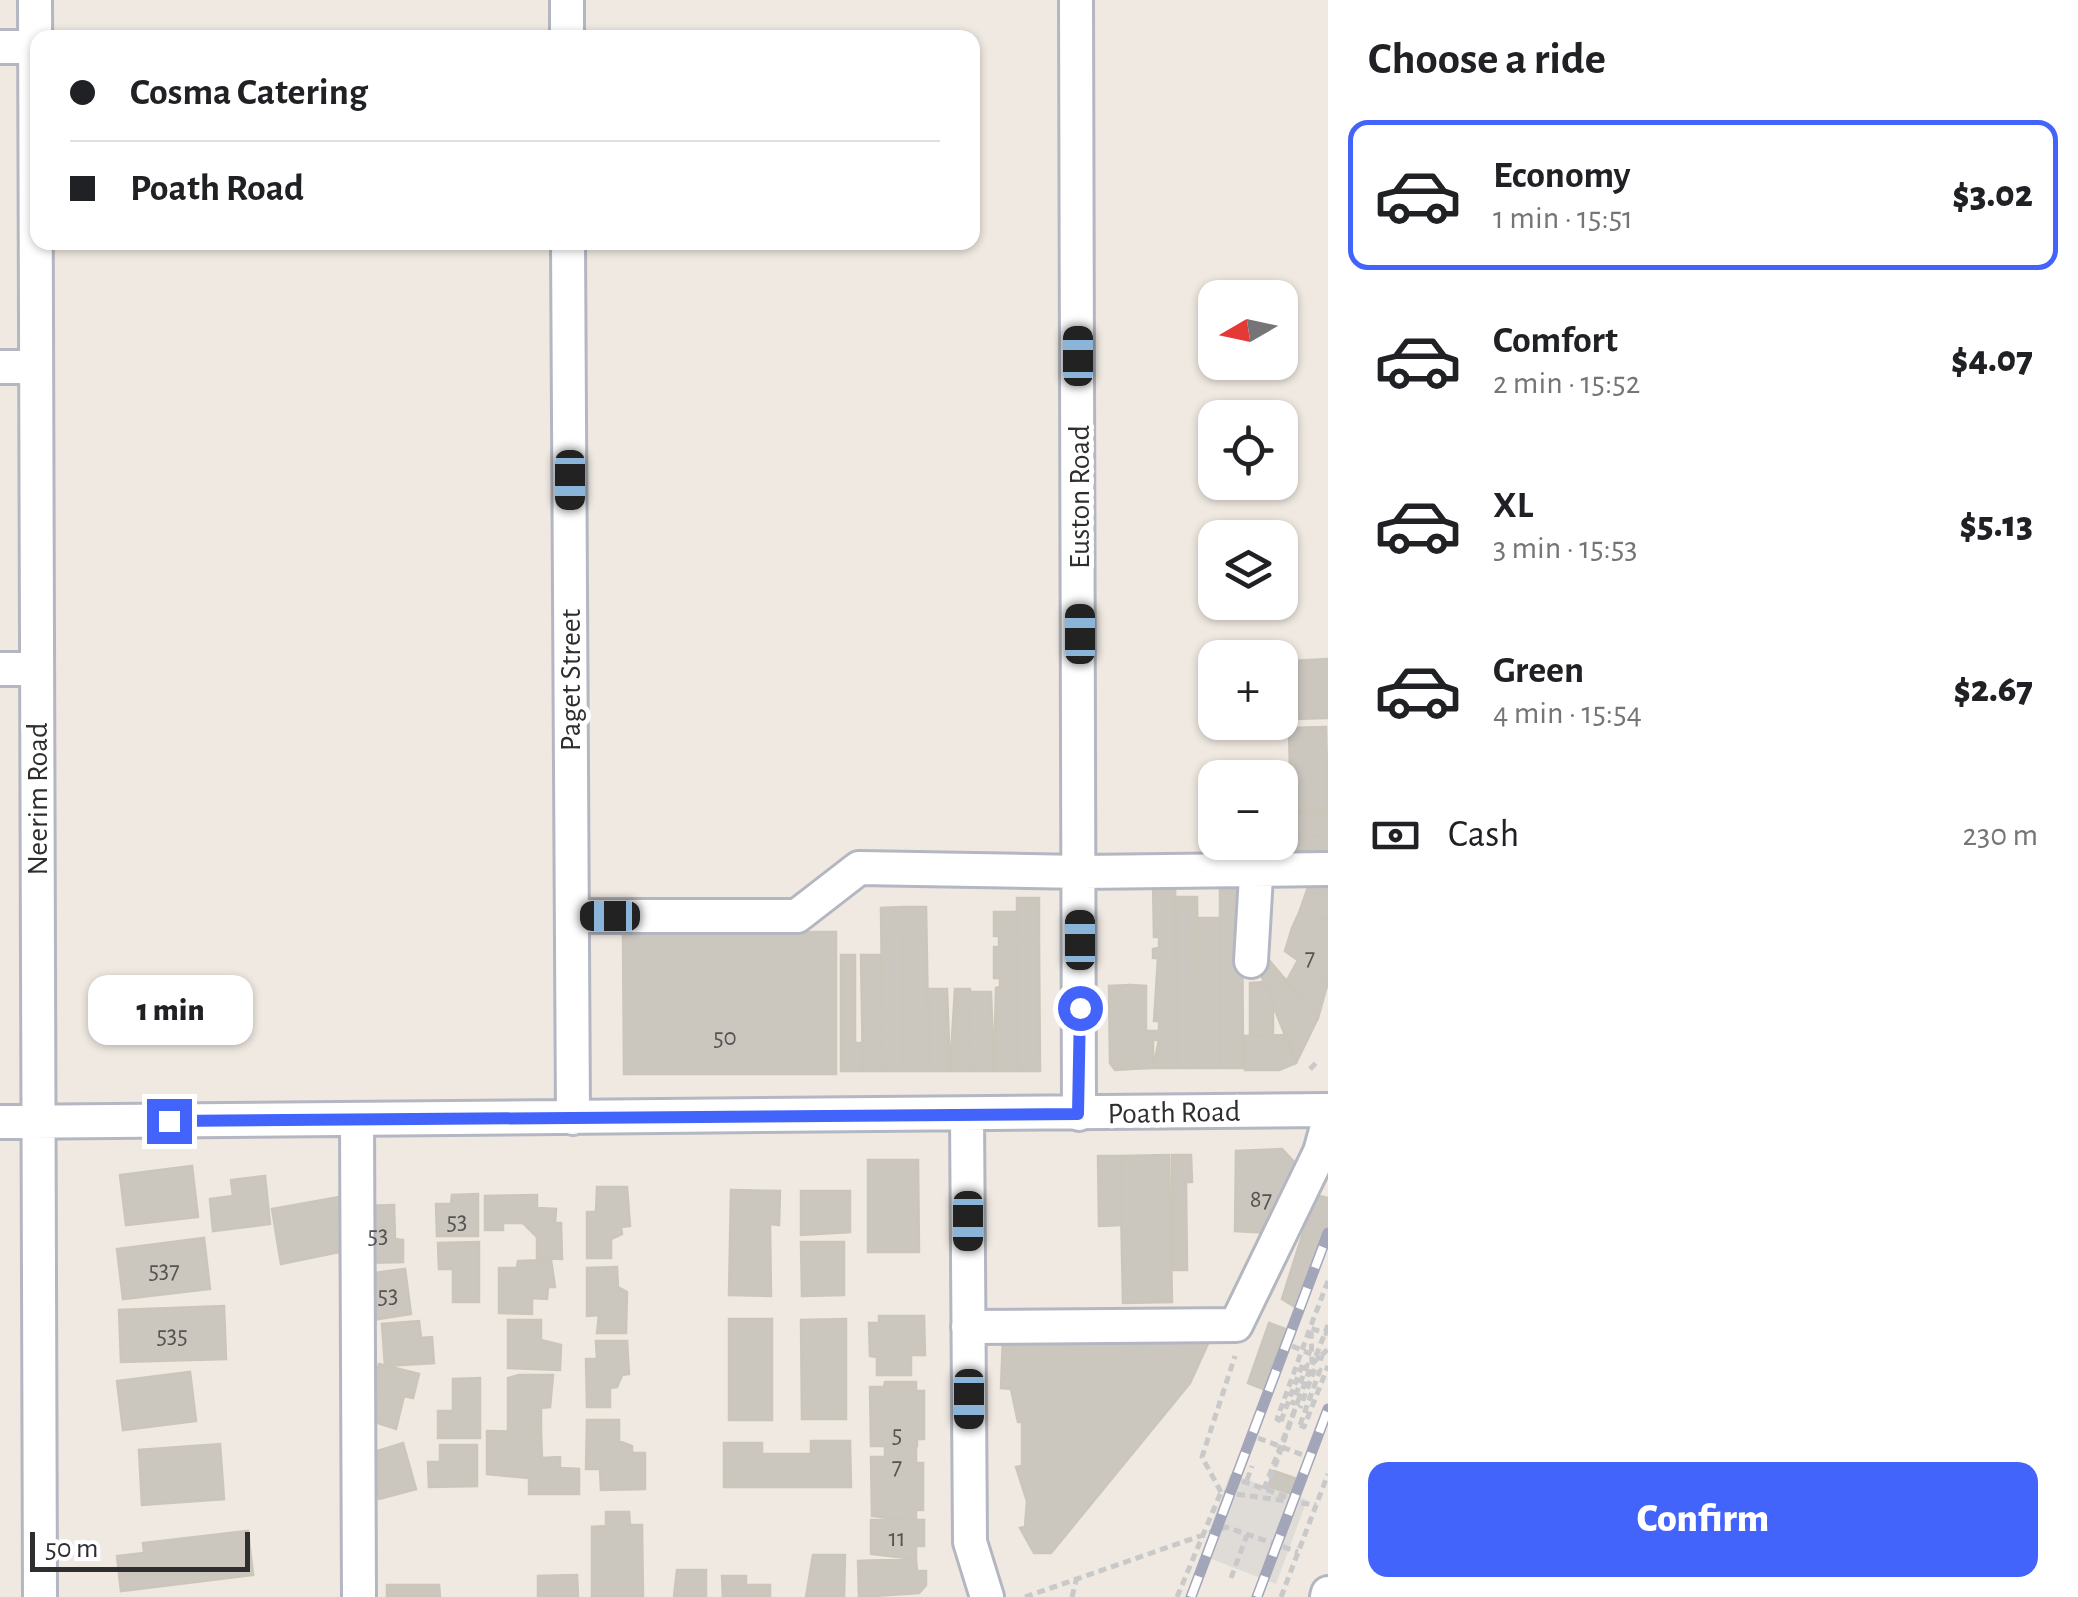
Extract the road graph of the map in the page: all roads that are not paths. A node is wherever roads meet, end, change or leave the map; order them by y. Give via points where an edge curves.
1 (34, 0) edge
2 (567, 0) edge
3 (1076, 0) edge
4 (34, 30) edge
5 (567, 30) edge
6 (0, 46) edge
7 (30, 46) edge
8 (35, 250) edge
9 (568, 250) edge
10 (0, 367) edge
11 (36, 367) junction
12 (0, 669) edge
13 (37, 669) junction
14 (1212, 860) edge
15 (1256, 860) edge
16 (1278, 860) edge
17 (1328, 869) edge
18 (1081, 872) junction
19 (572, 916) junction
20 (1251, 960) dead end
21 (1328, 1110) edge
22 (967, 1114) junction
23 (1078, 1114) junction
24 (572, 1118) junction
25 (358, 1120) junction
26 (0, 1122) edge
27 (38, 1122) junction
28 (1328, 1123) edge
29 (968, 1328) junction
30 (40, 1597) edge
31 (359, 1597) edge
32 (987, 1597) edge

1 - 4 street, Neerim Road
2 - 5 street
3 - 18 street, Euston Road
6 - 7 street
8 - 11 street, Neerim Road
9 - 19 street, Paget Street
10 - 11 street
11 - 13 street, Neerim Road
12 - 13 street
13 - 27 street, Neerim Road
14 - 18 street
15 - 20 street
16 - 17 street
18 - 19 street via 860,868 797,916
18 - 23 street, Euston Road
19 - 24 street, Paget Street
21 - 23 street, Poath Road
22 - 23 street, Poath Road
22 - 24 street, Poath Road
22 - 29 street
24 - 25 street, Poath Road
25 - 27 street, Poath Road
25 - 31 street
26 - 27 street, Poath Road
27 - 30 street, Neerim Road
28 - 29 street via 1236,1325
29 - 32 street via 970,1542

